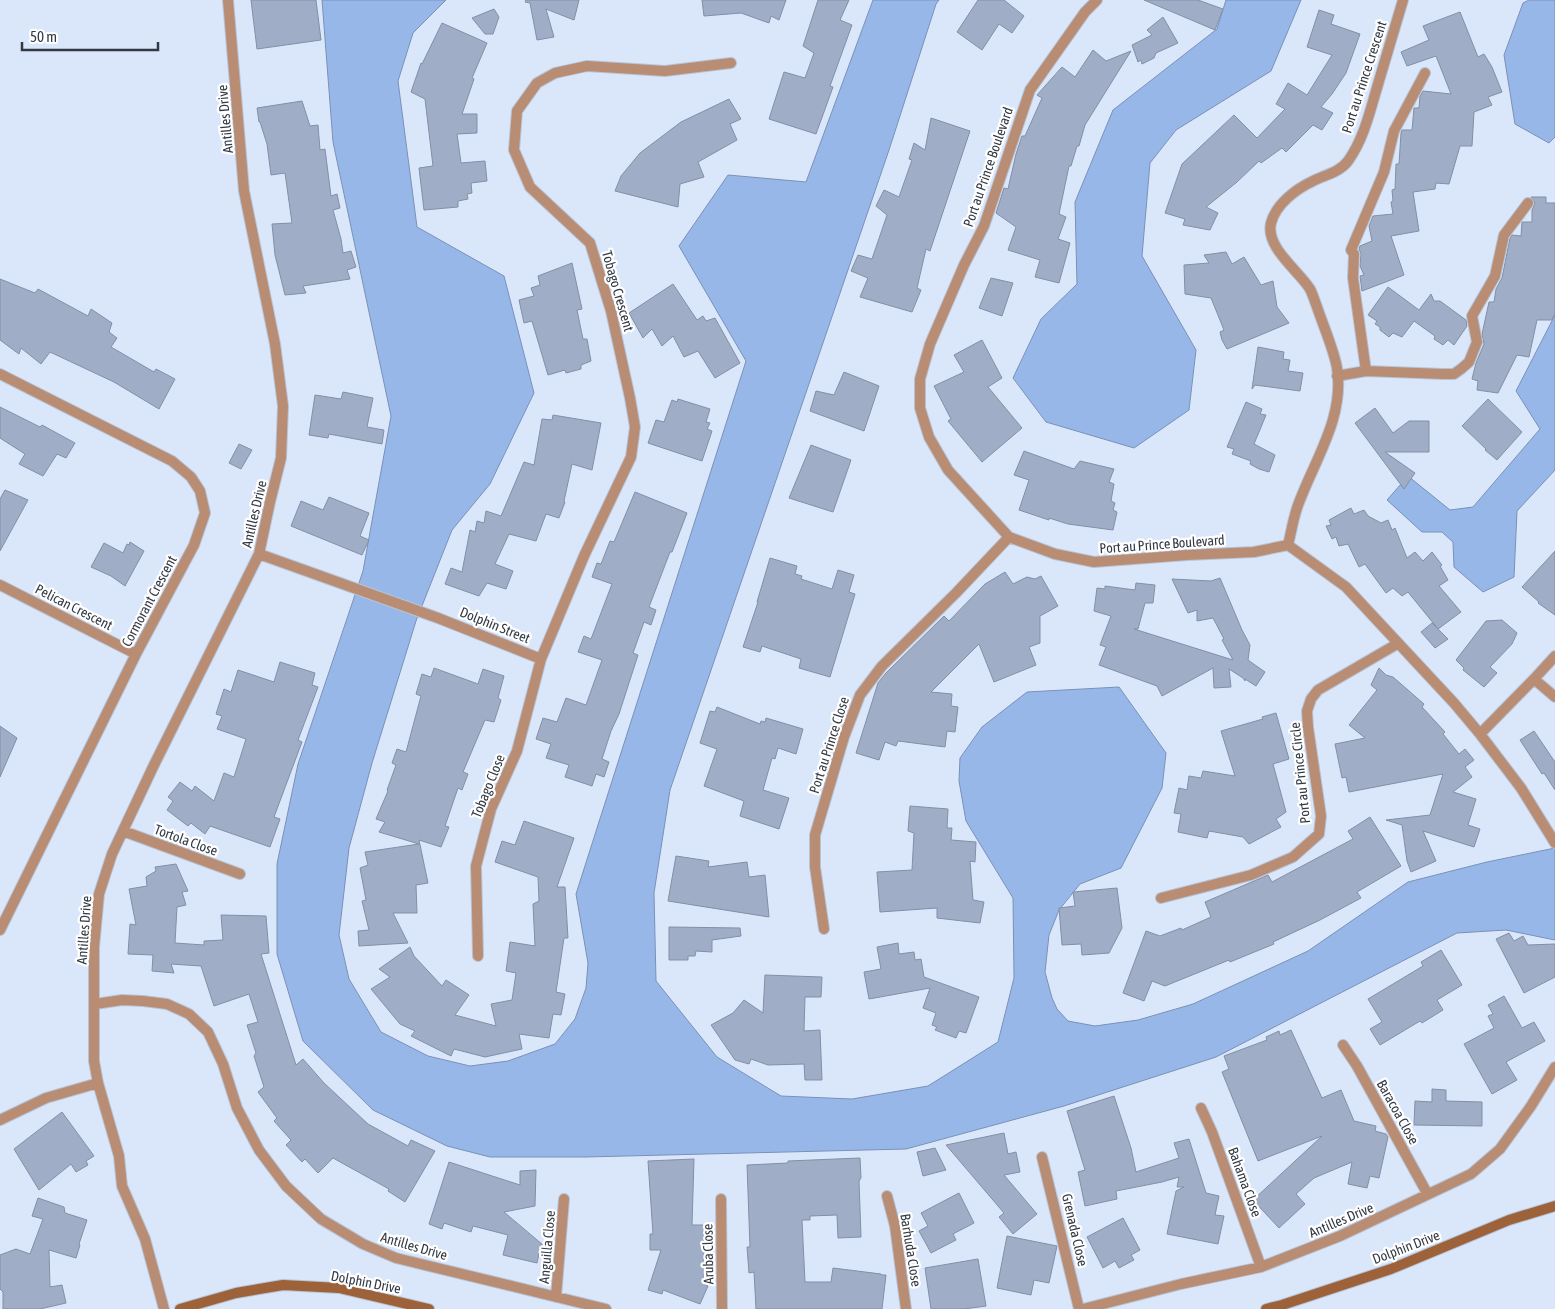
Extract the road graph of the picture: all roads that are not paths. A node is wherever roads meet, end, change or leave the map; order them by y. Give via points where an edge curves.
1 (228, 0) edge
2 (1097, 0) edge
3 (1403, 0) edge
4 (731, 63) dead end
5 (1425, 73) dead end
6 (1528, 203) dead end
7 (1366, 371) junction
8 (0, 374) edge
9 (1337, 376) junction
10 (1009, 537) junction
11 (1288, 545) junction
12 (260, 554) junction
13 (0, 584) edge
14 (1397, 644) junction
15 (136, 654) junction
16 (1555, 656) edge
17 (541, 659) junction
18 (1534, 679) junction
19 (1555, 697) edge
20 (1480, 734) junction
21 (123, 831) junction
22 (1555, 842) edge
23 (240, 874) dead end
24 (1161, 898) dead end
25 (824, 929) dead end
26 (0, 930) edge
27 (478, 956) dead end
28 (95, 1004) junction
29 (1343, 1046) dead end
30 (1555, 1067) edge
31 (98, 1083) junction
32 (1201, 1108) dead end
33 (0, 1120) edge
34 (1042, 1157) dead end
35 (1427, 1194) junction
36 (887, 1196) dead end
37 (564, 1199) dead end
38 (721, 1199) dead end
39 (1555, 1206) edge
40 (1261, 1267) junction
41 (556, 1297) junction
42 (164, 1309) edge
43 (180, 1309) edge
44 (429, 1309) edge
45 (606, 1309) edge
46 (722, 1309) edge
47 (906, 1309) edge
48 (1079, 1309) edge
49 (1083, 1309) edge
50 (1266, 1309) edge

1 - 12 street, Antilles Drive via 244,191 275,344 283,406 282,458
2 - 10 street, Port au Prince Boulevard via 1079,19 1030,90 984,226 941,316 920,379 920,408 929,437 948,470
3 - 9 street, Port au Prince Crescent via 1363,133 1348,162 1295,192 1281,205 1271,223 1274,243 1310,289
4 - 17 street, Tobago Crescent via 665,71 587,66 555,73 537,83 517,111 514,150 530,187 590,243 611,311 635,428 631,457 584,556
5 - 7 street via 1394,131 1384,172 1351,250
6 - 7 street via 1504,235 1495,276 1472,316 1477,342 1469,362 1454,374
7 - 9 street
8 - 15 street, Cormorant Crescent via 172,461 200,490 205,512 194,545
9 - 11 street, Port au Prince Crescent via 1338,397 1331,424 1297,508
10 - 11 street, Port au Prince Boulevard via 1055,554 1094,562 1254,552
10 - 25 street, Port au Prince Close via 882,666 860,695 815,835 815,867
11 - 14 street via 1346,587
12 - 17 street, Dolphin Street
12 - 21 street, Antilles Drive
13 - 15 street, Pelican Crescent
14 - 20 street
14 - 24 street, Port au Prince Circle via 1318,690 1311,699 1307,711 1321,816 1319,834 1293,858 1251,874
15 - 26 street, Cormorant Crescent
16 - 18 street
17 - 27 street, Tobago Close via 517,750 491,809 476,866
18 - 19 street
18 - 20 street
20 - 22 street via 1521,788
21 - 23 street, Tortola Close
21 - 28 street, Antilles Drive via 99,894 94,947
28 - 31 street, Antilles Drive via 94,1061
28 - 41 street, Antilles Drive via 122,1000 167,1004 189,1014 208,1032 223,1064 237,1108 259,1150 286,1186 321,1219 363,1244 396,1258
29 - 35 street, Baracoa Close
30 - 35 street, Antilles Drive via 1500,1149 1471,1174
31 - 33 street via 46,1098
31 - 42 street, Antilles Drive via 119,1156 122,1186 145,1239
32 - 40 street, Bahama Close
34 - 48 street, Grenada Close
35 - 40 street, Antilles Drive via 1340,1236
36 - 47 street, Barhuda Close
37 - 41 street, Anguilla Close
38 - 46 street, Aruba Close
39 - 50 street, Dolphin Drive via 1509,1220 1391,1269
40 - 49 street, Antilles Drive
41 - 45 street, Antilles Drive
43 - 44 street, Dolphin Drive via 236,1293 283,1285 339,1288

